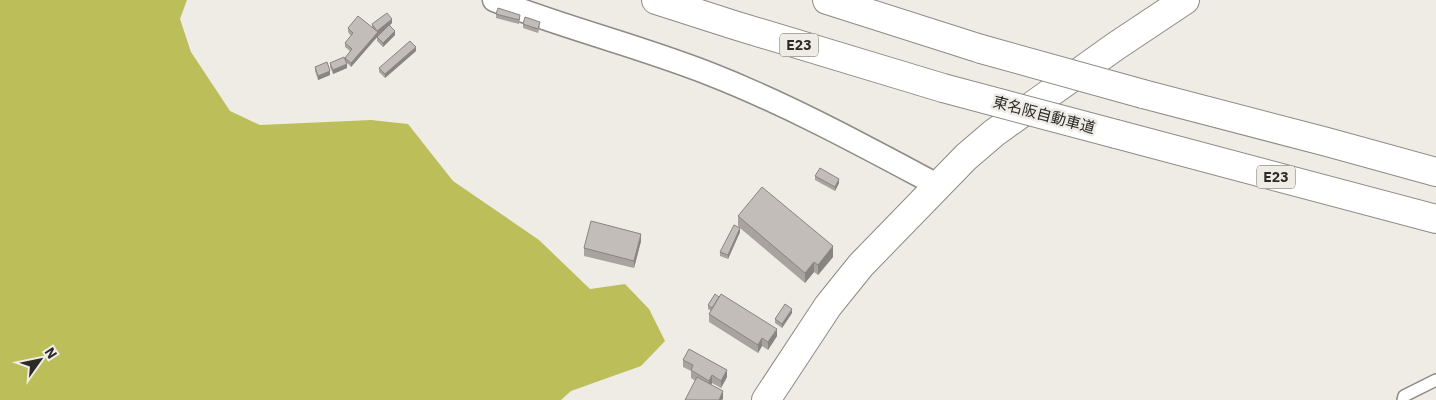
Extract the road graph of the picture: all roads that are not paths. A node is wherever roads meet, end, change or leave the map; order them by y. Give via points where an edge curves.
1 (494, 0) edge
2 (656, 0) edge
3 (827, 0) edge
4 (1185, 0) edge
5 (1327, 142) junction
6 (1436, 162) edge
7 (1436, 172) edge
8 (1308, 185) junction
9 (939, 186) junction
10 (1436, 219) edge
11 (1436, 229) edge
12 (1436, 380) edge
13 (766, 400) edge
14 (1403, 400) edge

1 - 9 street via 755,93
2 - 8 main road, 東名阪自動車道 / E23, bridge via 943,88
3 - 5 main road, bridge via 981,50
4 - 9 main road via 994,133
5 - 6 main road
5 - 7 main road
8 - 10 main road, 東名阪自動車道 / E23
8 - 11 main road
9 - 13 main road via 861,265 828,306
12 - 14 lane via 1404,396

